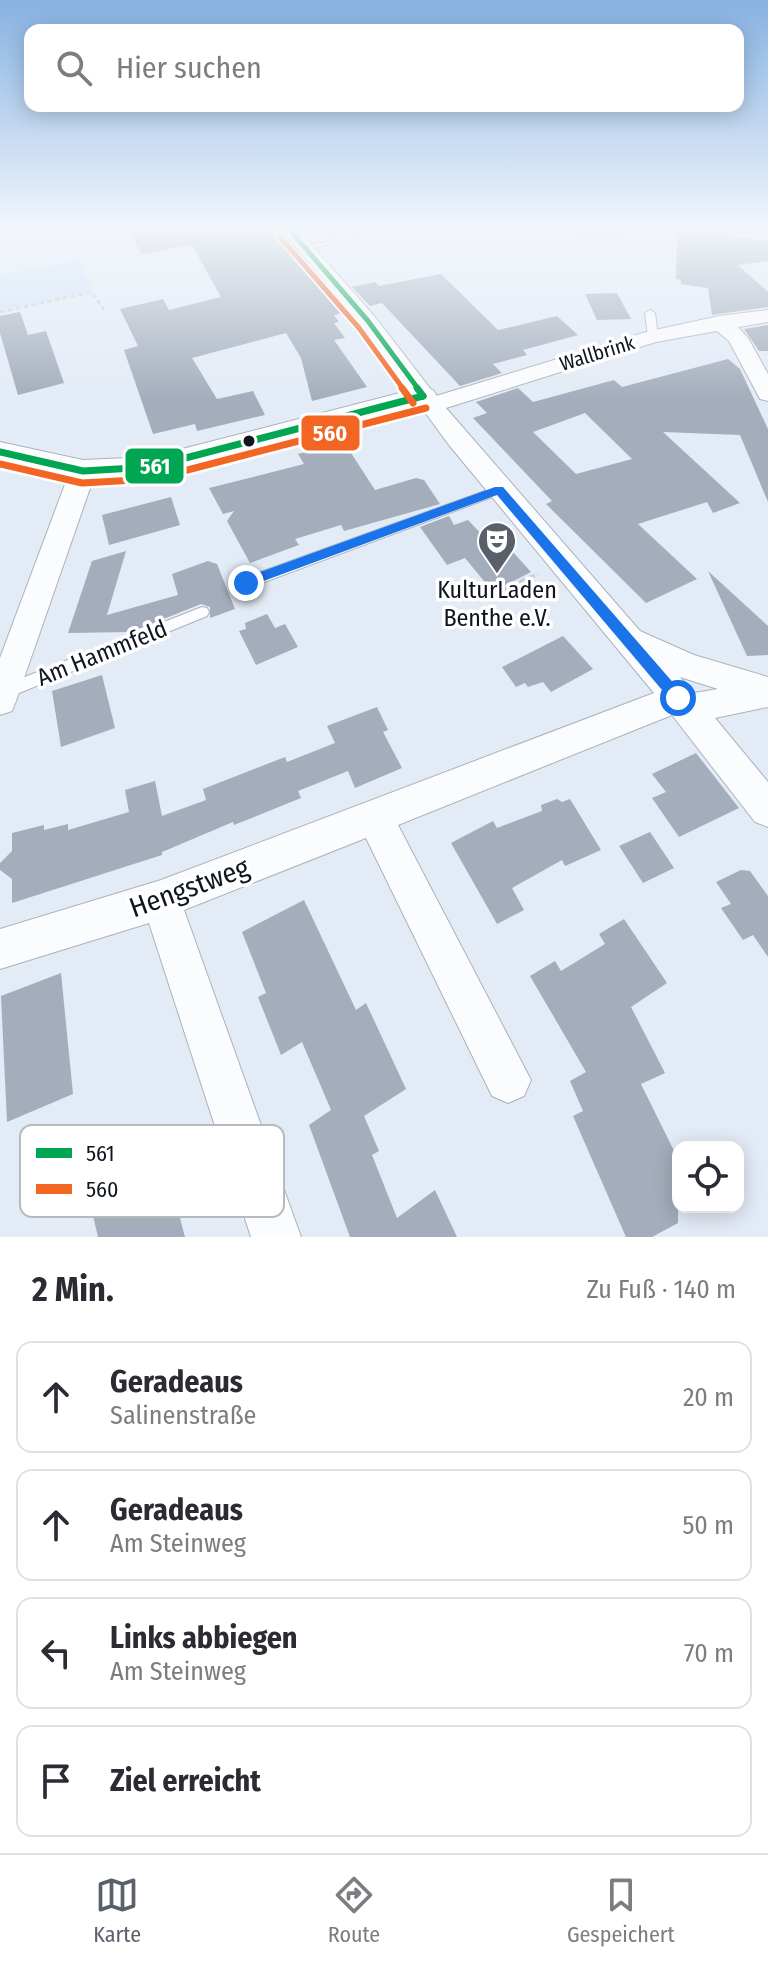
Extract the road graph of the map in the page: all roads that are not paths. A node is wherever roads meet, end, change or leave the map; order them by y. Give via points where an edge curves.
1 (338, 286) edge
2 (650, 313) dead end
3 (768, 316) edge
4 (719, 322) junction
5 (653, 336) junction
6 (768, 394) edge
7 (427, 401) junction
8 (0, 452) edge
9 (83, 471) junction
10 (499, 490) junction
11 (246, 583) dead end
12 (202, 612) dead end
13 (628, 638) junction
14 (768, 692) edge
15 (1, 697) edge
16 (683, 704) junction
17 (768, 810) edge
18 (374, 816) junction
19 (161, 900) junction
20 (0, 949) edge
21 (508, 1080) dead end
22 (238, 1125) edge
23 (269, 1217) edge
24 (276, 1237) edge

1 - 7 street
2 - 5 lane
3 - 4 street, Wallbrink
4 - 5 street, Wallbrink
4 - 6 street via 738,338
5 - 7 street, Wallbrink
7 - 9 street via 151,467
7 - 10 street
8 - 9 street
9 - 15 street, Am Hammfeld
10 - 11 lane
10 - 13 street
12 - 15 lane, Am Hammfeld
13 - 14 street via 686,666
13 - 16 street
14 - 16 street, Hengstweg
16 - 17 street
16 - 18 street, Hengstweg
18 - 19 street, Hengstweg
18 - 21 street
19 - 20 street, Hengstweg
19 - 22 street
23 - 24 street

